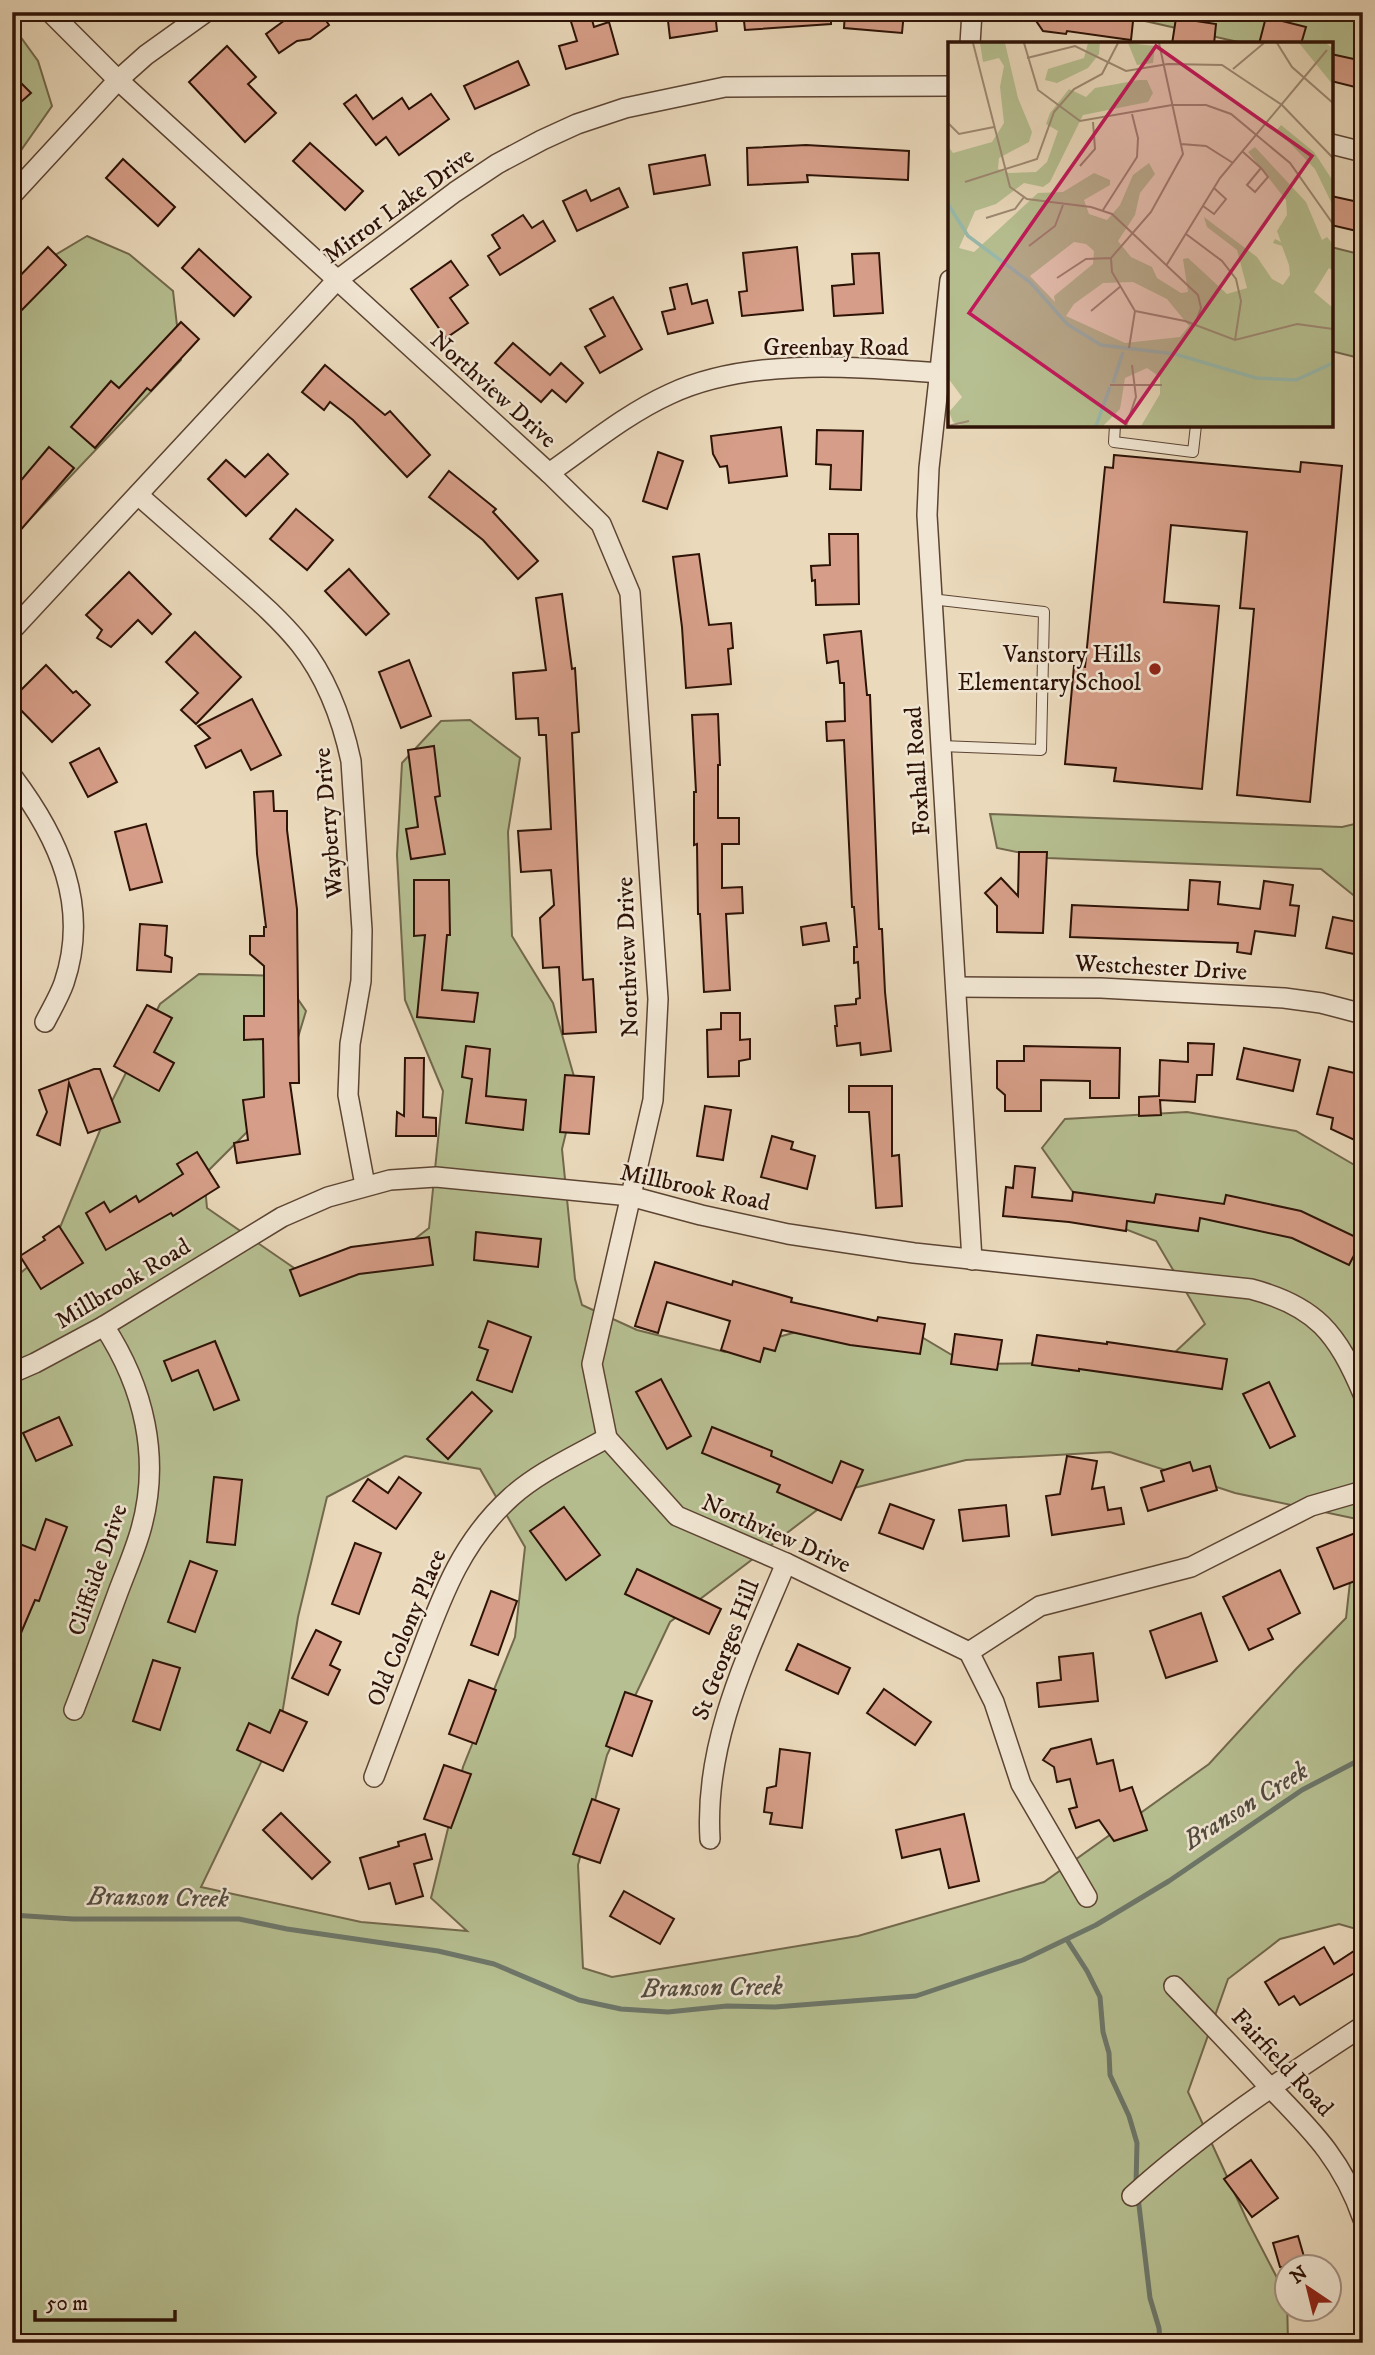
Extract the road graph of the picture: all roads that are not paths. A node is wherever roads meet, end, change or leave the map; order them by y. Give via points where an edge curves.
1 (50, 12) edge
2 (206, 12) edge
3 (972, 12) edge
4 (970, 42) edge
5 (118, 80) junction
6 (948, 86) edge
7 (1333, 144) edge
8 (1363, 152) edge
9 (12, 195) edge
10 (336, 281) junction
11 (948, 299) edge
12 (940, 373) junction
13 (1115, 427) edge
14 (1196, 427) edge
15 (549, 473) junction
16 (138, 495) junction
17 (932, 600) junction
18 (12, 630) edge
19 (941, 746) junction
20 (12, 776) edge
21 (956, 987) junction
22 (1363, 1014) edge
23 (45, 1023) dead end
24 (365, 1185) junction
25 (630, 1196) junction
26 (972, 1260) junction
27 (104, 1326) junction
28 (12, 1373) edge
29 (1363, 1394) edge
30 (607, 1438) junction
31 (1363, 1491) edge
32 (786, 1563) junction
33 (970, 1652) junction
34 (74, 1710) dead end
35 (374, 1777) dead end
36 (710, 1839) dead end
37 (1087, 1897) dead end
38 (1174, 1986) dead end
39 (1363, 2026) edge
40 (1270, 2087) junction
41 (1132, 2196) dead end
42 (1363, 2219) edge

1 - 5 street, Northview Drive
2 - 5 street
3 - 4 street
5 - 9 street
5 - 10 street, Northview Drive
6 - 10 street, Mirror Lake Drive via 725,87 625,108 577,124 497,164
7 - 8 street
10 - 15 street, Northview Drive
10 - 16 street, Mirror Lake Drive
11 - 12 street, Foxhall Road
12 - 15 street, Greenbay Road via 807,367 706,381 670,393 637,412
12 - 17 street, Foxhall Road via 927,515
13 - 14 lane via 1114,442 1194,452
15 - 25 street, Northview Drive via 601,524 630,593 658,999 653,1100
16 - 18 street, Mirror Lake Drive
16 - 24 street, Wayberry Drive via 276,616 315,667 346,736 362,930 348,1095
17 - 19 street, Foxhall Road
17 - 19 lane via 1044,611 1041,750
19 - 21 street, Foxhall Road
20 - 23 street via 48,829 70,888 74,914 74,942 64,984
21 - 22 street, Westchester Drive via 1101,988 1283,998
21 - 26 street, Foxhall Road
24 - 25 street, Millbrook Road via 436,1177
24 - 27 street, Millbrook Road via 282,1217
25 - 26 street, Millbrook Road via 788,1234
25 - 30 street, Northview Drive via 592,1364
26 - 29 street, Millbrook Road via 1251,1289 1276,1296 1319,1321 1336,1340
27 - 28 street, Millbrook Road
27 - 34 street, Cliffside Drive via 138,1393 145,1417 150,1480 141,1531
30 - 32 street, Northview Drive via 677,1516
30 - 35 street, Old Colony Place via 530,1482 469,1545 444,1590
31 - 33 street via 1311,1506 1191,1567 1040,1606
32 - 33 street, Northview Drive
32 - 36 street, St Georges Hill via 725,1713 710,1788
33 - 37 street via 994,1702 1021,1784
38 - 40 street, Fairfield Road
39 - 40 street
40 - 41 street
40 - 42 street, Fairfield Road via 1334,2159

